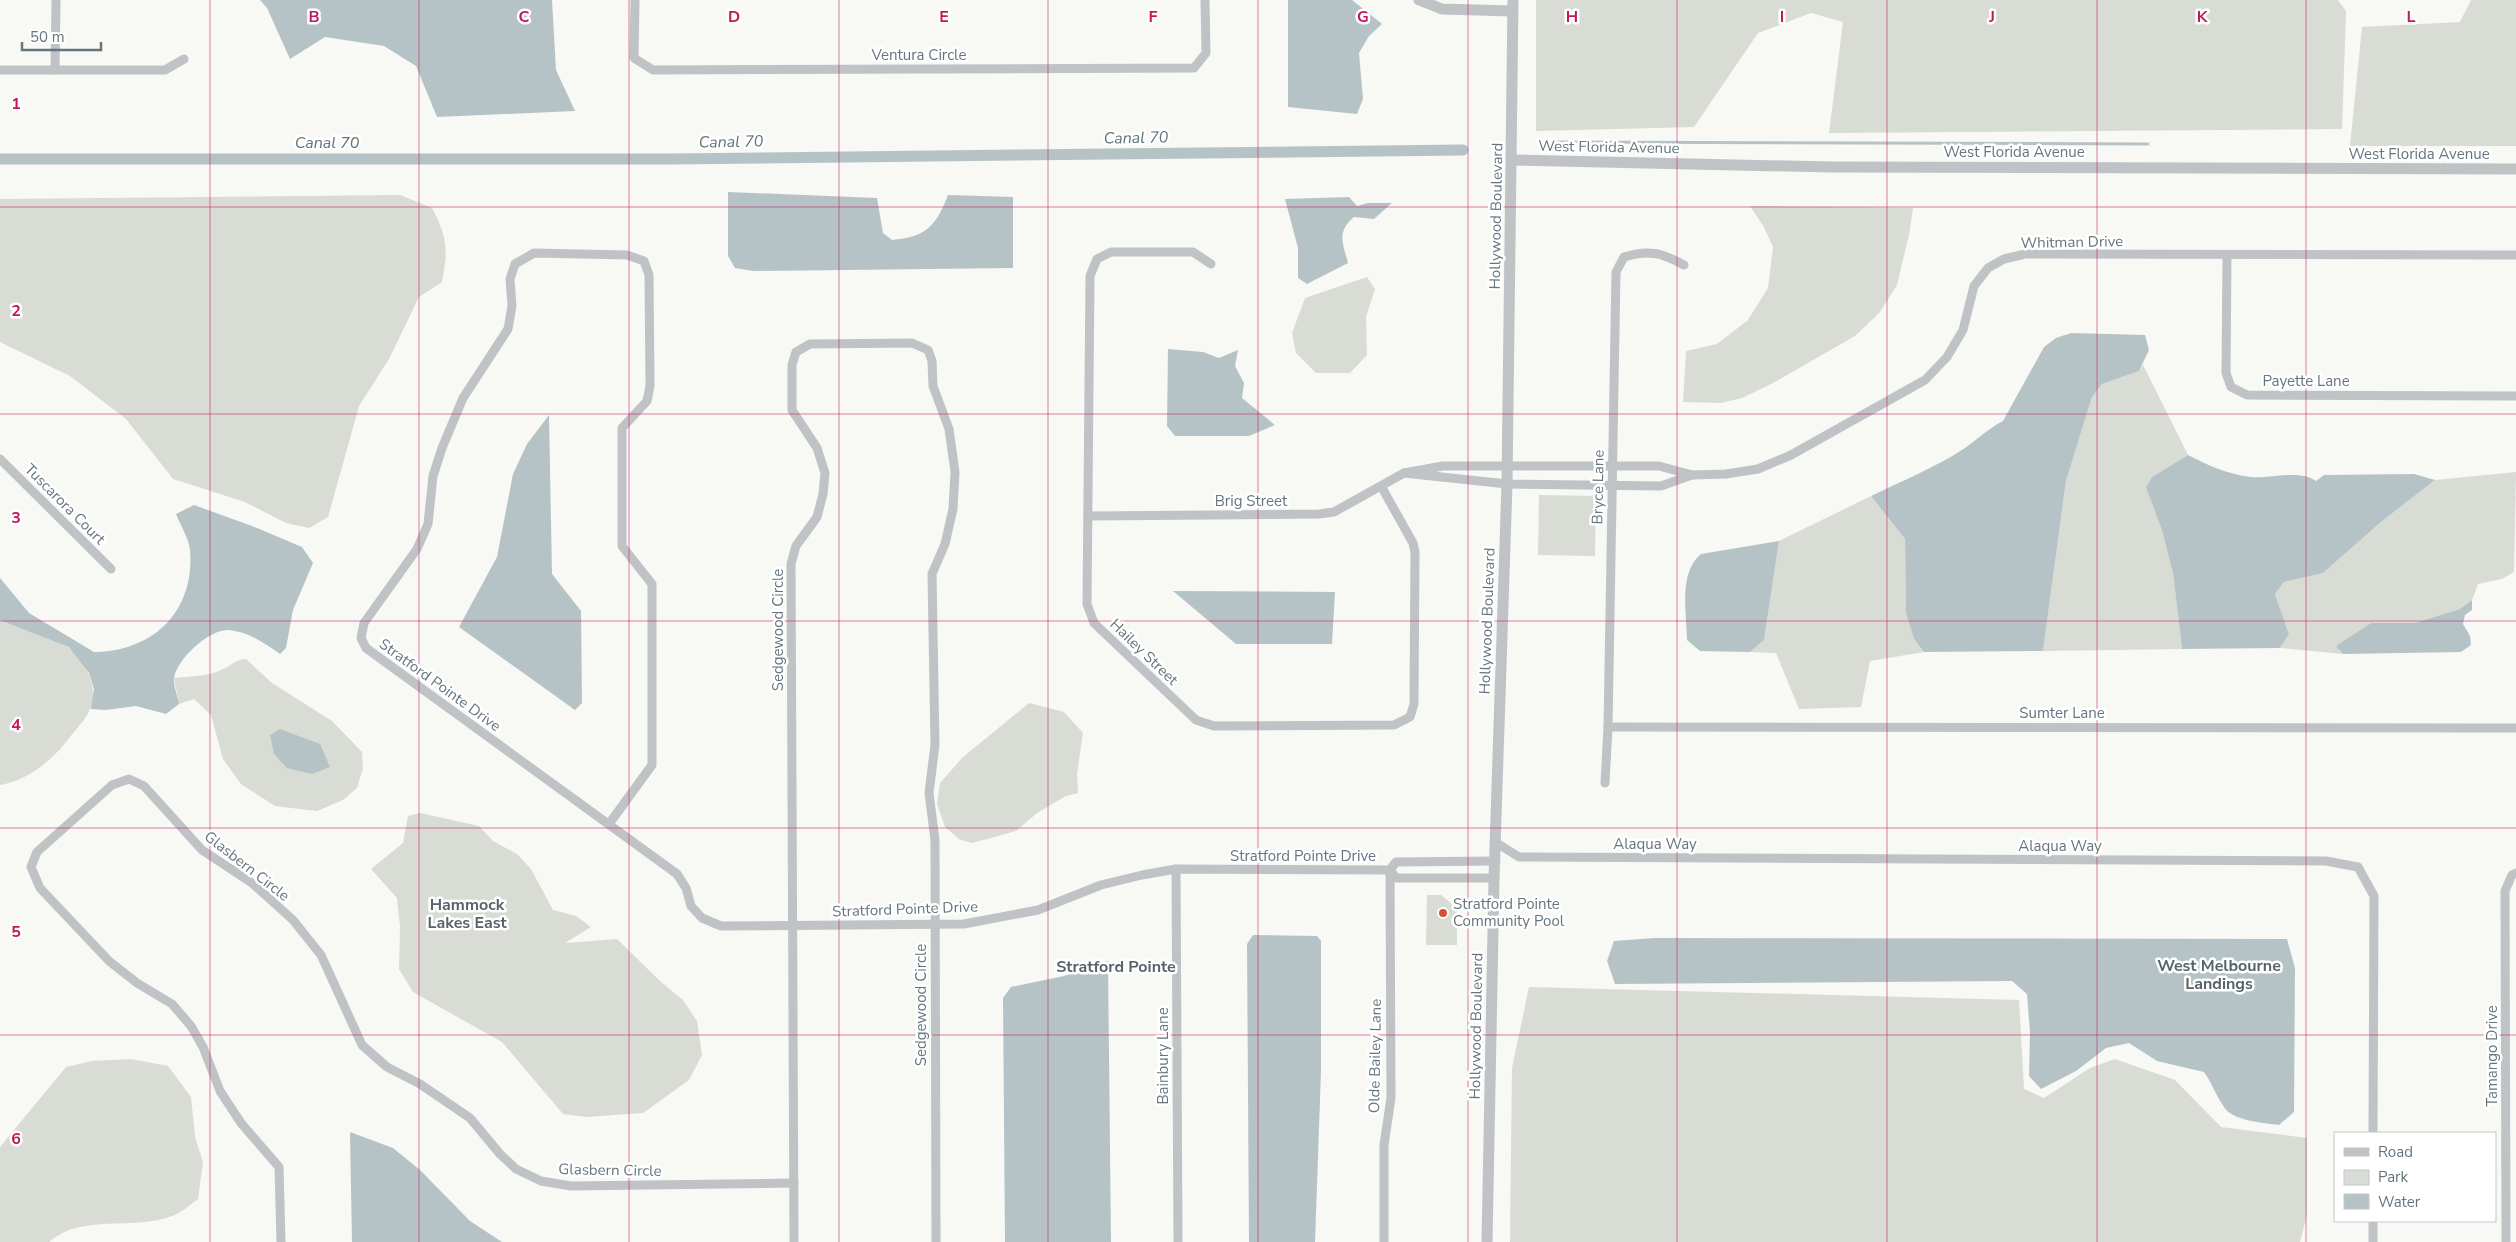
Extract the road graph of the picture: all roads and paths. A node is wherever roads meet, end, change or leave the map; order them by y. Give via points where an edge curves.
1 (56, 0) edge
2 (635, 0) edge
3 (1205, 0) edge
4 (1419, 0) edge
5 (1513, 5) edge
6 (184, 59) dead end
7 (0, 70) edge
8 (55, 70) junction
9 (1512, 160) junction
10 (2516, 170) edge
11 (2227, 255) junction
12 (2516, 255) edge
13 (1211, 264) dead end
14 (1684, 265) dead end
15 (2516, 396) edge
16 (0, 460) edge
17 (1507, 466) junction
18 (1612, 466) junction
19 (1404, 473) junction
20 (1692, 476) junction
21 (1507, 484) junction
22 (1611, 485) junction
23 (1381, 486) junction
24 (1089, 516) junction
25 (111, 569) dead end
26 (1608, 727) junction
27 (2516, 728) edge
28 (1605, 783) dead end
29 (609, 824) junction
30 (1495, 842) junction
31 (1496, 861) junction
32 (1176, 869) junction
33 (1390, 870) junction
34 (2516, 873) edge
35 (1494, 878) junction
36 (934, 925) junction
37 (793, 926) junction
38 (2374, 1132) edge
39 (794, 1183) junction
40 (2373, 1222) edge
41 (281, 1242) edge
42 (794, 1242) edge
43 (936, 1242) edge
44 (1178, 1242) edge
45 (1384, 1242) edge
46 (1487, 1242) edge
47 (2373, 1242) edge
48 (2506, 1242) edge

1 - 8 street
2 - 3 street, Ventura Circle via 634,58 653,70 1194,68 1206,53
4 - 5 street via 1442,9
5 - 9 street, Hollywood Boulevard
6 - 8 street via 165,70
7 - 8 street
9 - 10 street, West Florida Avenue via 1841,167
9 - 17 street, Hollywood Boulevard
11 - 12 street, Whitman Drive
11 - 15 street, Payette Lane via 2226,373 2231,387 2247,395
11 - 20 street, Whitman Drive via 2025,254 2004,259 1988,268 1974,286 1963,330 1947,356 1924,380 1791,456 1758,468
13 - 24 street, Hailey Street via 1193,252 1111,252 1097,259 1090,276
14 - 18 street, Bryce Lane via 1663,254 1636,253 1624,257 1616,272
16 - 25 street, Tuscarora Court
17 - 18 street, Whitman Drive
17 - 19 street, Brig Street via 1443,466
17 - 21 street, Hollywood Boulevard
18 - 20 street, Whitman Drive via 1659,466
18 - 22 street, Bryce Lane
19 - 21 street
19 - 23 street, Brig Street
20 - 22 street, Whitman Drive via 1661,486
21 - 22 street, Whitman Drive
21 - 30 street, Hollywood Boulevard
22 - 26 street, Bryce Lane
23 - 24 street, Brig Street via 1334,512 1319,514
23 - 24 street, Hailey Street via 1415,552 1414,704 1410,717 1394,725 1214,726 1196,720 1094,623 1086,604
26 - 27 street, Sumter Lane
26 - 28 street, Bryce Lane
29 - 29 street, Stratford Pointe Drive via 366,648 361,638 364,624 417,549 428,524 433,476 442,448 463,398 508,329 512,306 510,279 515,264 534,253 627,255 644,261 650,275 650,386 647,401 622,428 622,546 652,584 652,765
29 - 37 street, Stratford Pointe Drive via 677,874 686,888 691,906 702,918 721,926
30 - 31 street, Hollywood Boulevard
30 - 38 street, Alaqua Way via 1519,857 2316,861 2358,866 2374,896
31 - 33 street via 1396,862
31 - 35 street, Hollywood Boulevard
32 - 33 street, Stratford Pointe Drive
32 - 36 street, Stratford Pointe Drive via 1101,885 1020,915
32 - 44 street, Bainbury Lane
33 - 35 street via 1396,878
33 - 45 street, Olde Bailey Lane via 1391,1098 1384,1145
34 - 48 street, Tamango Drive via 2505,891
35 - 46 street, Hollywood Boulevard
36 - 37 street, Stratford Pointe Drive
36 - 37 street, Sedgewood Circle via 935,840 929,793 936,745 932,574 949,527 955,472 949,429 933,386 932,361 928,350 912,343 810,344 796,352 792,366 792,410 817,448 825,473 817,517 796,546 791,564
36 - 43 street, Sedgewood Circle
37 - 39 street, Sedgewood Circle
39 - 41 street, Glasbern Circle via 571,1186 541,1181 516,1169 470,1118 420,1084 387,1067 362,1045 321,955 293,920 252,883 202,850 144,786 129,779 112,785 37,852 31,867 40,888 109,961 172,1004 191,1026 204,1047 220,1091 241,1123 279,1167
39 - 42 street, Sedgewood Circle
40 - 47 street

